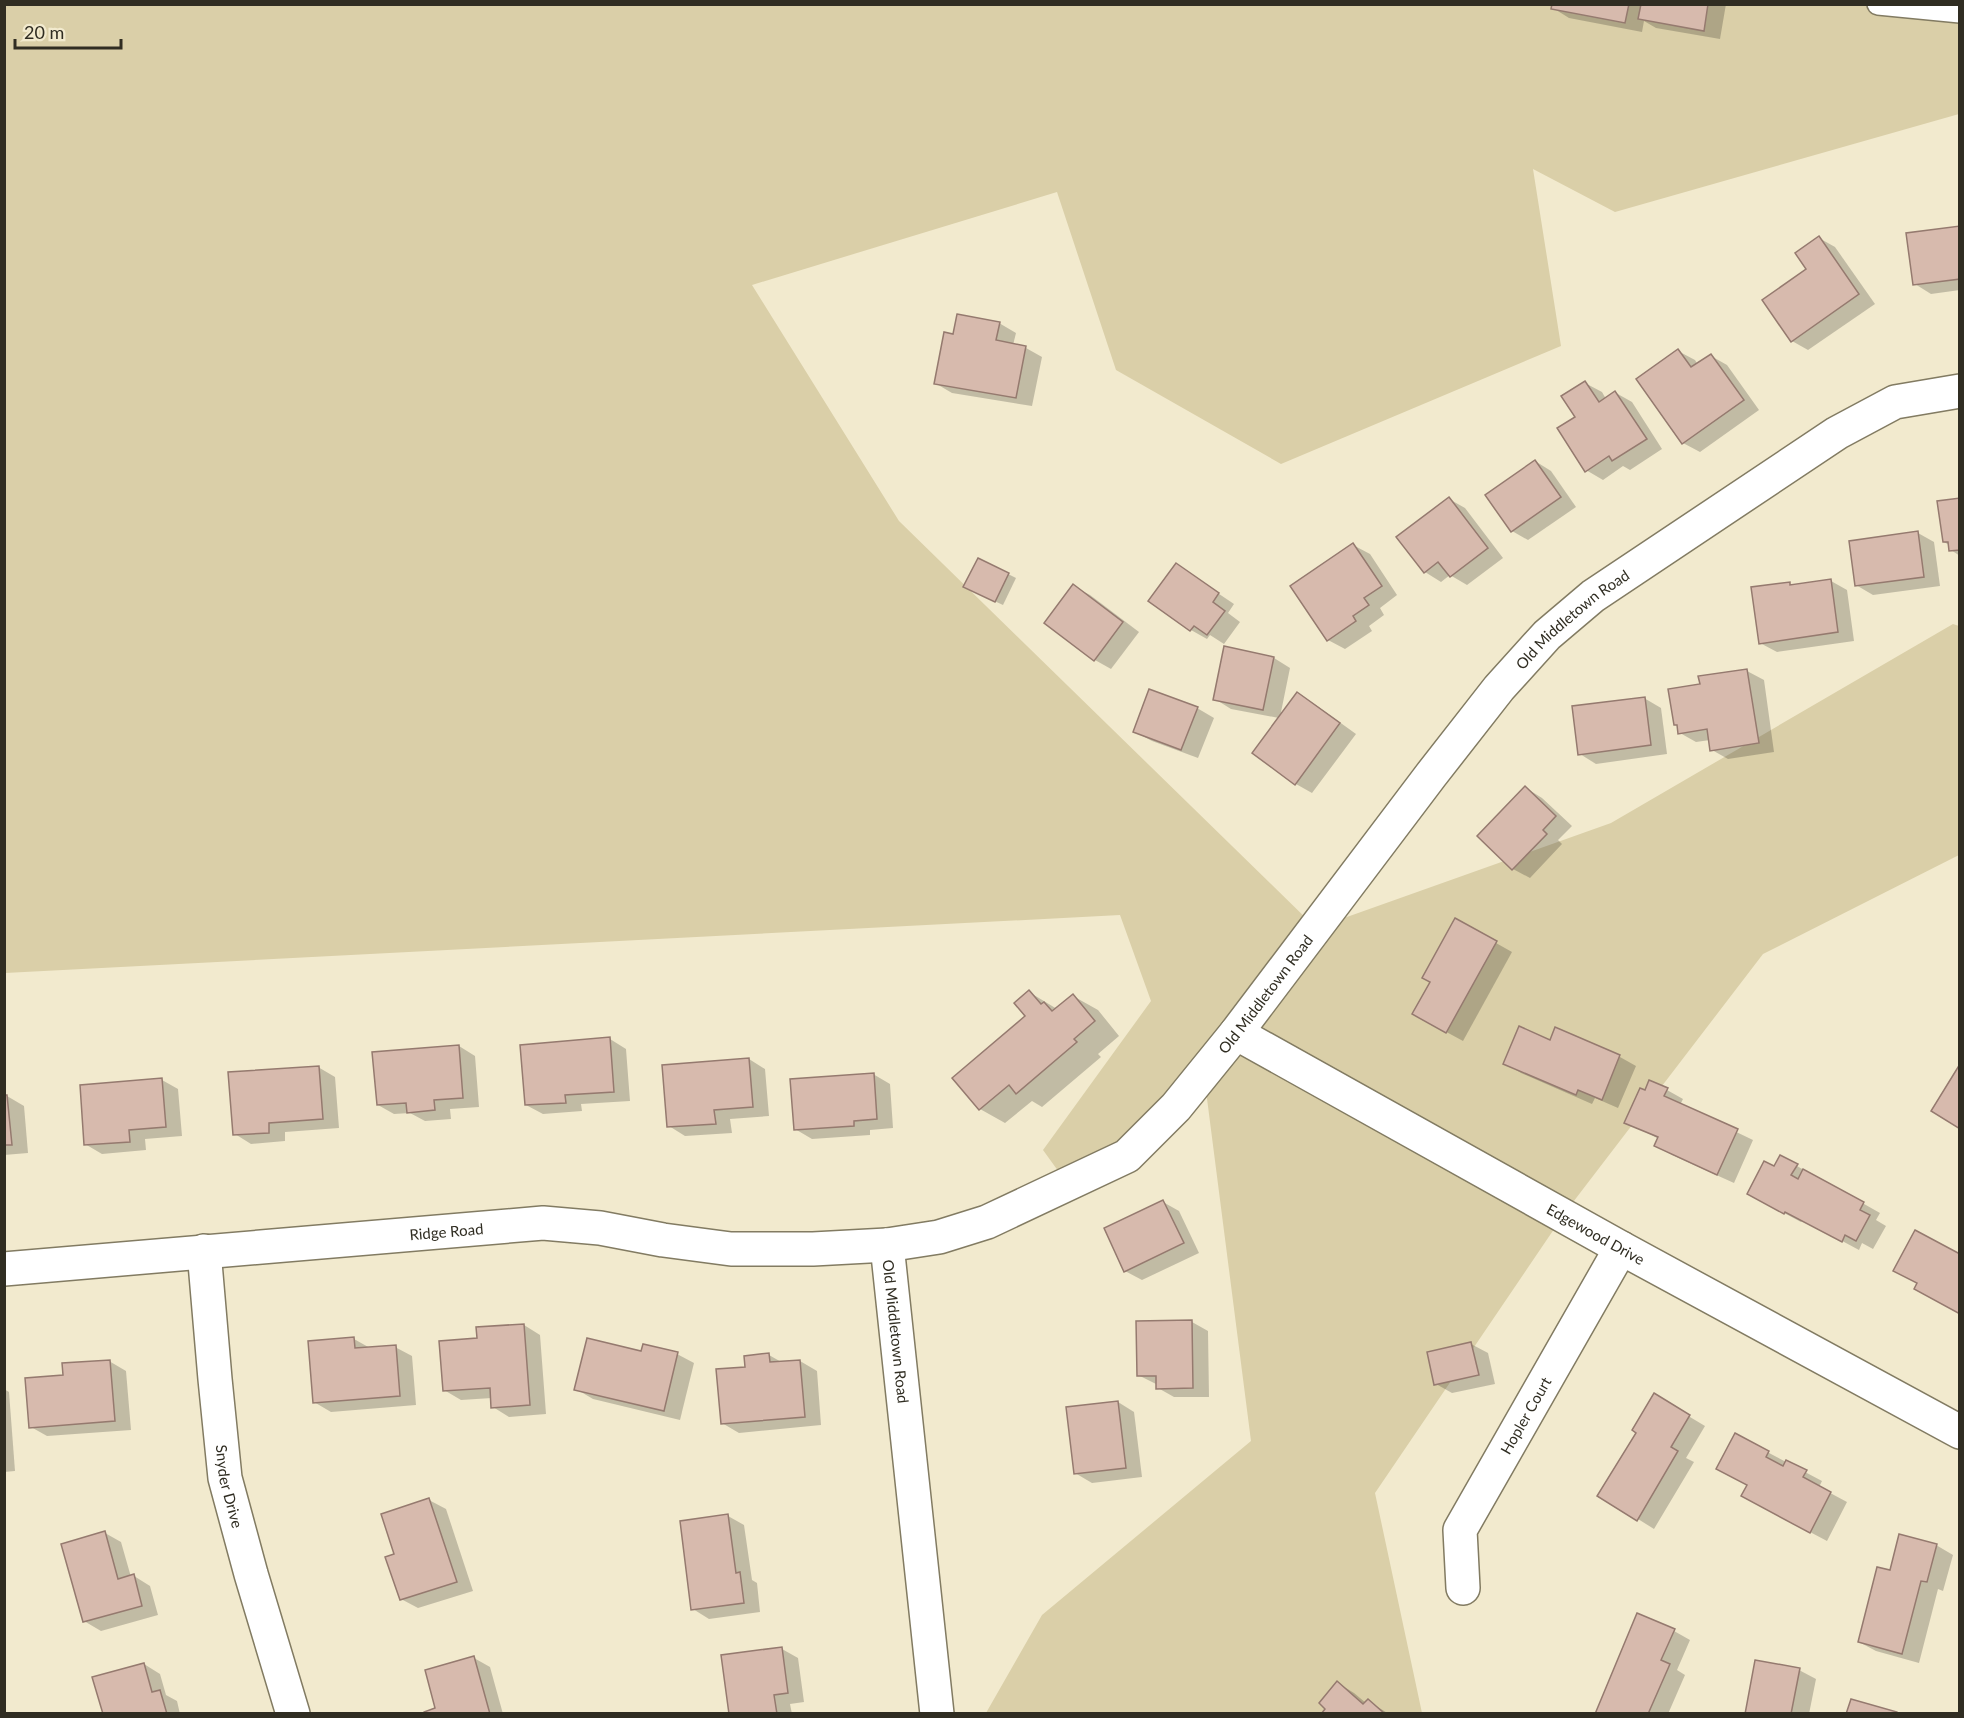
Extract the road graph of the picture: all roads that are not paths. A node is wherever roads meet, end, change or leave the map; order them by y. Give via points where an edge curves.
1 (1878, 4) edge
2 (1959, 12) edge
3 (1959, 391) edge
4 (1236, 1033) junction
5 (887, 1245) junction
6 (1621, 1248) junction
7 (204, 1251) junction
8 (4, 1269) edge
9 (1959, 1432) edge
10 (1463, 1588) dead end
11 (293, 1713) edge
12 (937, 1713) edge

1 - 2 lane
3 - 4 street, Old Middletown Road via 1894,402 1837,433 1593,596 1547,635 1499,688 1431,775
4 - 5 street, Old Middletown Road via 1176,1107 1127,1156 987,1222 939,1237
4 - 6 street, Edgewood Drive
5 - 7 street, Ridge Road via 731,1249 543,1223
5 - 12 street, Old Middletown Road
6 - 9 street, Edgewood Drive
6 - 10 street, Hopler Court via 1460,1530
7 - 8 street, Ridge Road
7 - 11 street, Snyder Drive via 225,1478

